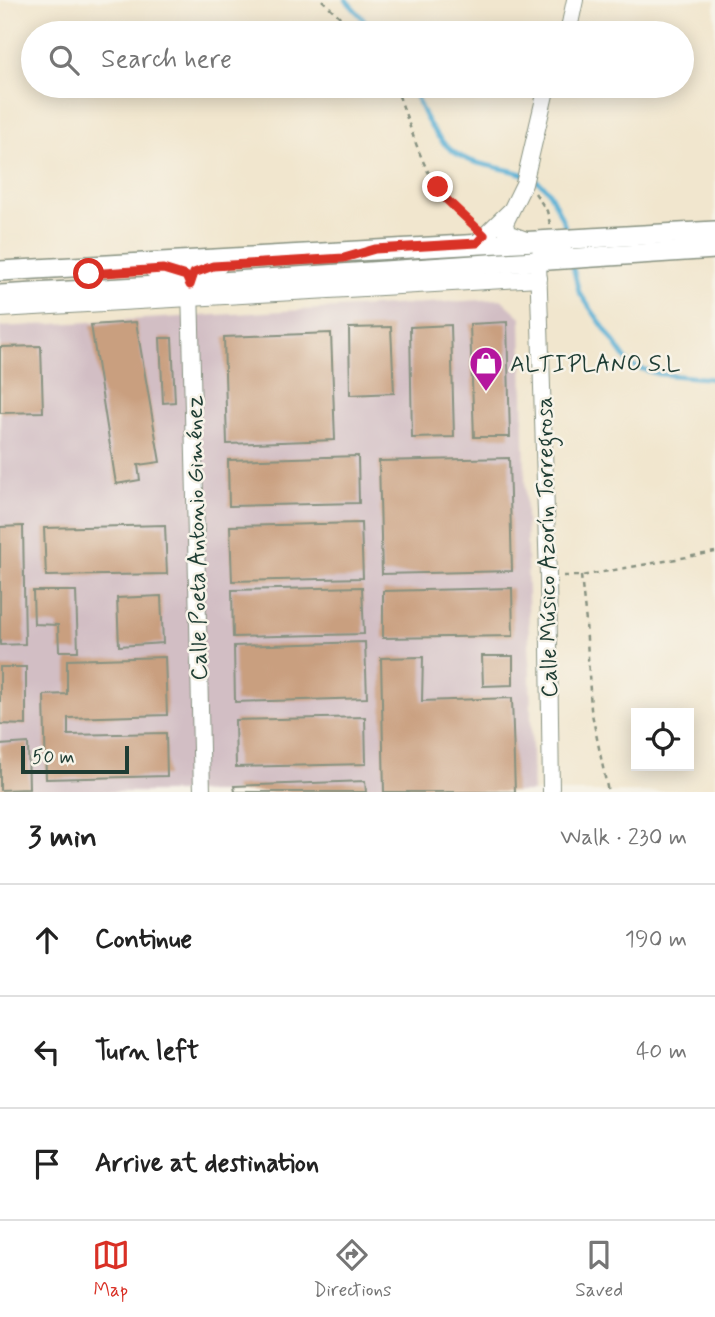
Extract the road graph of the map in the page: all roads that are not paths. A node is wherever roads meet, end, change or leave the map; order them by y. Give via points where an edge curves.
1 (575, 0) edge
2 (571, 21) edge
3 (544, 98) edge
4 (510, 211) junction
5 (715, 234) edge
6 (480, 239) junction
7 (528, 241) junction
8 (375, 249) junction
9 (715, 249) edge
10 (63, 269) junction
11 (538, 269) junction
12 (0, 271) edge
13 (0, 278) edge
14 (190, 291) junction
15 (0, 295) edge
16 (0, 309) edge
17 (202, 792) edge
18 (551, 792) edge

1 - 2 street
3 - 4 street via 524,184
4 - 6 street
4 - 7 street via 504,229 512,237
5 - 7 main road
5 - 11 street via 551,248 541,251
6 - 7 main road
6 - 8 main road
8 - 10 main road
8 - 11 street via 404,254 513,249 533,256
8 - 14 street via 344,258 202,268 194,273
9 - 11 main road
10 - 12 main road
10 - 13 street via 41,276
10 - 14 street via 89,274 163,269 186,276
11 - 14 main road
11 - 18 street, Calle Músico Azorín Torregrosa
14 - 15 main road
14 - 16 street
14 - 17 street, Calle Poeta Antonio Giménez

